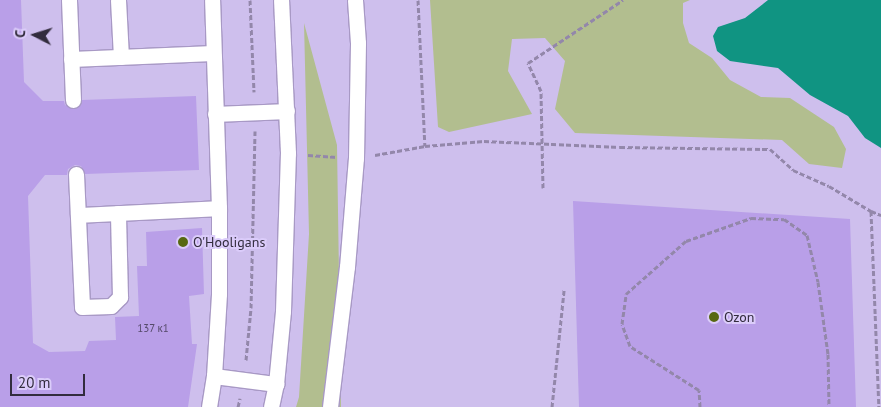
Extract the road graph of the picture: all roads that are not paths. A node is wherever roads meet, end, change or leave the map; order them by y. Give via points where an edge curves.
1 (68, 0) edge
2 (118, 0) edge
3 (212, 0) edge
4 (281, 0) edge
5 (356, 0) edge
6 (214, 53) junction
7 (121, 57) junction
8 (71, 59) junction
9 (73, 100) dead end
10 (287, 111) junction
11 (215, 114) junction
12 (76, 174) dead end
13 (219, 208) junction
14 (118, 213) junction
15 (78, 215) junction
16 (214, 376) junction
17 (276, 384) junction
18 (209, 407) edge
19 (271, 407) edge
20 (330, 407) edge

1 - 8 lane
2 - 7 lane
3 - 6 lane
4 - 10 lane
5 - 20 lane via 356,158
6 - 7 lane
6 - 11 lane
7 - 8 lane
8 - 9 lane
10 - 11 lane
10 - 17 lane via 283,312
11 - 13 lane
12 - 15 lane
13 - 14 lane
13 - 16 lane via 219,294
14 - 15 lane
14 - 15 lane via 120,297 111,306 82,307
16 - 17 lane
16 - 18 lane
17 - 19 lane

